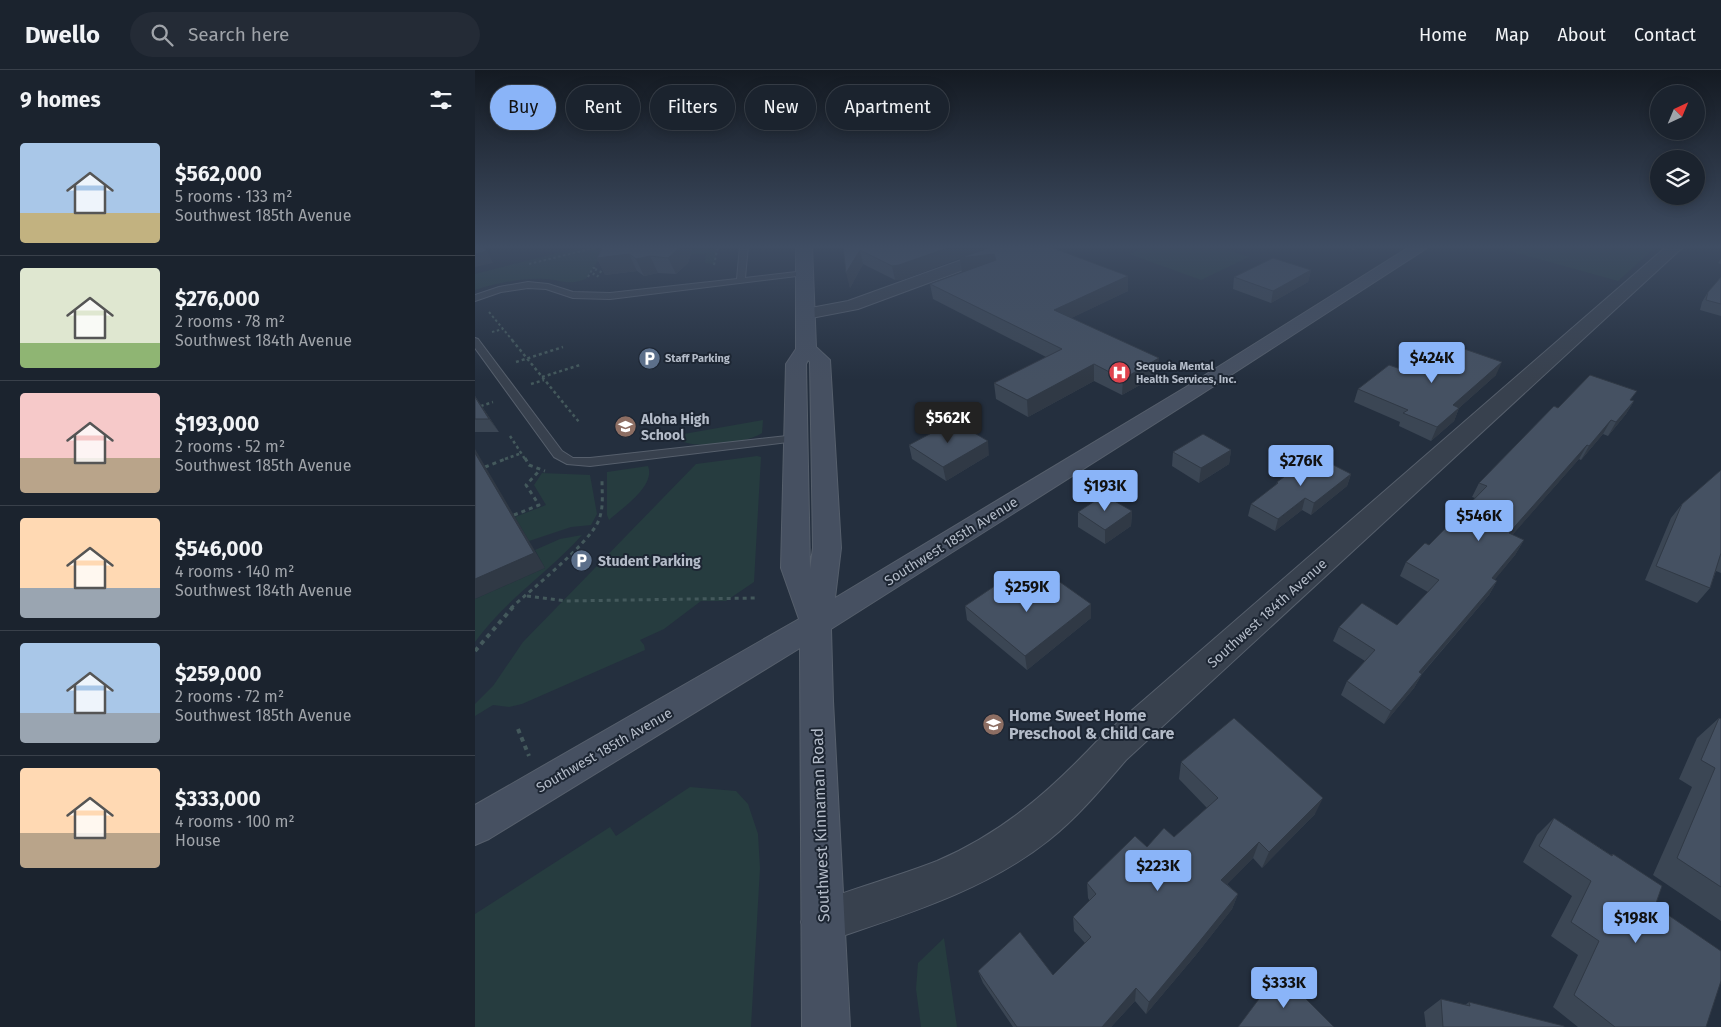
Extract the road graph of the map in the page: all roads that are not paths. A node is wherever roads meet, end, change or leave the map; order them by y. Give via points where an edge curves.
1 (497, 291) edge
2 (557, 291) edge
3 (657, 291) edge
4 (805, 291) edge
5 (889, 291) edge
6 (1351, 291) edge
7 (1626, 291) edge
8 (475, 298) edge
9 (806, 314) junction
10 (475, 341) edge
11 (806, 349) junction
12 (796, 438) junction
13 (816, 624) junction
14 (475, 826) edge
15 (822, 922) junction
16 (825, 1027) edge

1 - 8 lane
2 - 3 lane via 610,296
4 - 9 main road, Southwest Kinnaman Road
5 - 9 street via 852,304
6 - 13 main road, Southwest 185th Avenue
7 - 15 street, Southwest 184th Avenue via 1113,749 1073,793 1025,834 945,879
9 - 11 main road, Southwest Kinnaman Road
10 - 12 lane via 557,454 571,461 627,459
11 - 12 main road, Southwest Kinnaman Road via 796,364
11 - 13 main road, Southwest Kinnaman Road via 820,360 821,380 827,548
12 - 13 main road, Southwest Kinnaman Road via 795,568
13 - 14 main road, Southwest 185th Avenue
13 - 15 main road, Southwest Kinnaman Road
15 - 16 main road, Southwest Kinnaman Road

